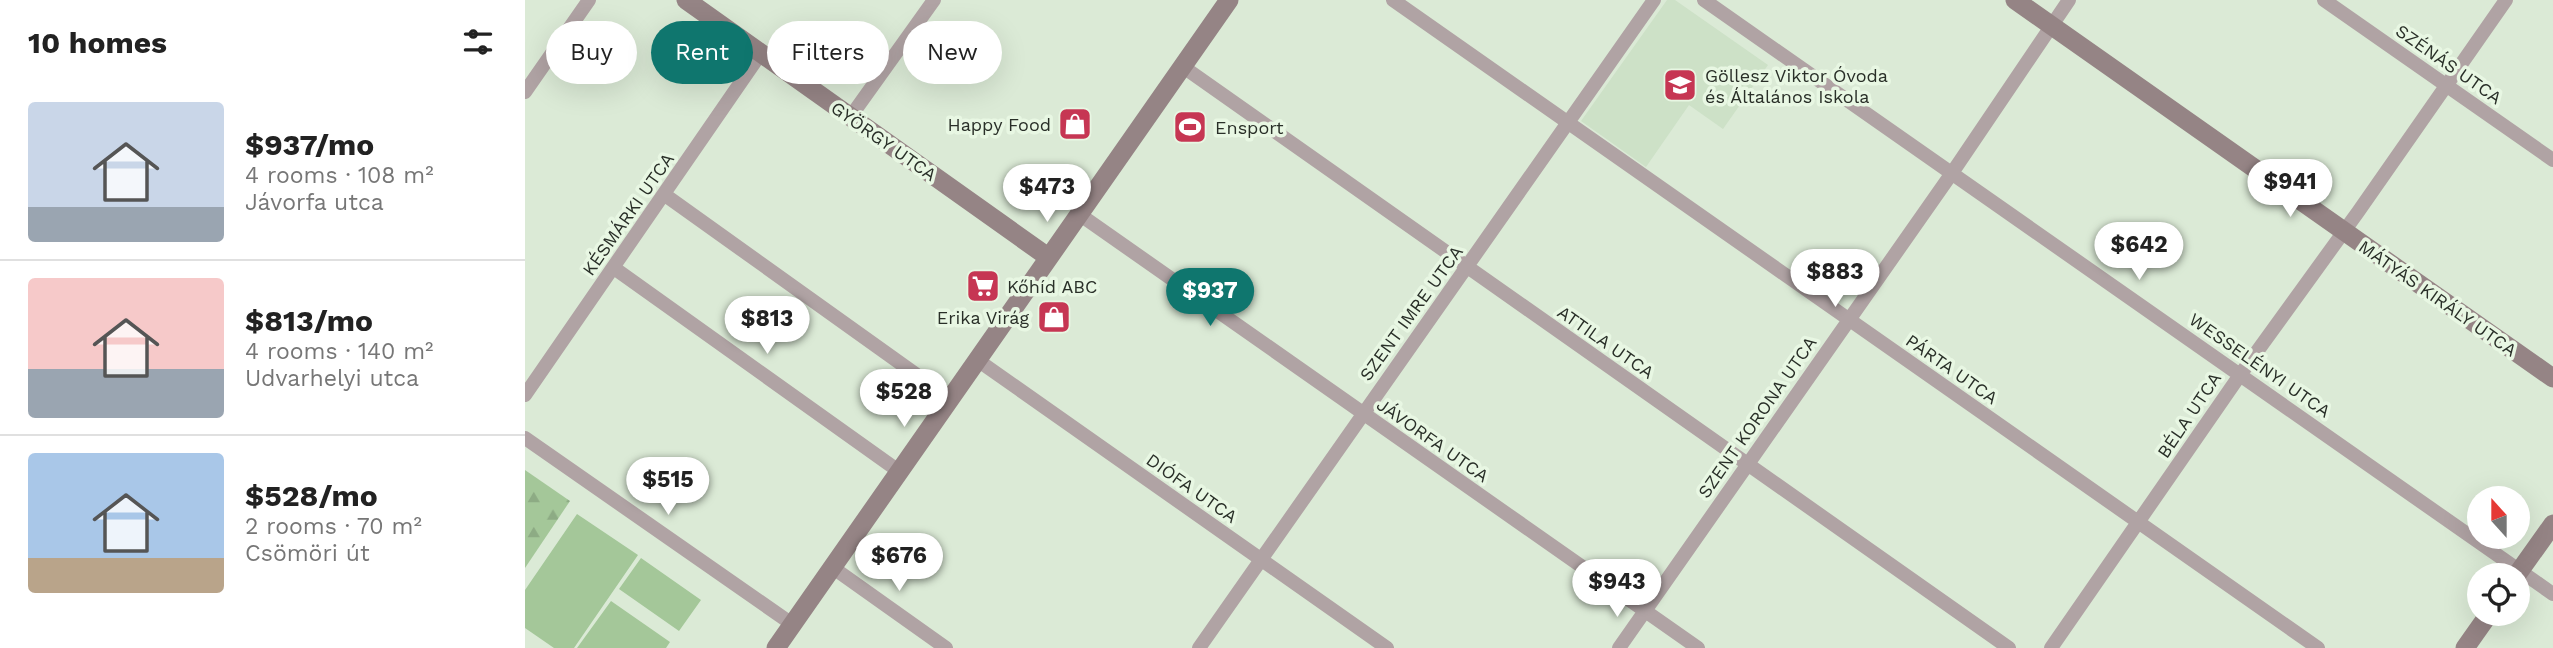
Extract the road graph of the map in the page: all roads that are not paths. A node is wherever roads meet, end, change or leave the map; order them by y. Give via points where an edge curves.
1 (589, 0) edge
2 (686, 0) edge
3 (933, 0) edge
4 (1229, 0) edge
5 (1393, 0) edge
6 (1654, 0) edge
7 (1704, 0) edge
8 (2015, 0) edge
9 (2069, 0) edge
10 (2324, 0) edge
11 (2506, 0) edge
12 (2051, 25) junction
13 (761, 53) junction
14 (1182, 66) junction
15 (2445, 85) junction
16 (525, 92) edge
17 (851, 116) junction
18 (1569, 124) junction
19 (2553, 160) edge
20 (1952, 173) junction
21 (665, 195) junction
22 (1079, 214) junction
23 (2344, 232) junction
24 (1048, 257) junction
25 (614, 268) junction
26 (1467, 268) junction
27 (1849, 320) junction
28 (976, 359) junction
29 (2240, 375) junction
30 (2553, 378) edge
31 (525, 395) edge
32 (949, 398) junction
33 (1362, 414) junction
34 (525, 438) edge
35 (1748, 464) junction
36 (900, 472) junction
37 (2139, 522) junction
38 (2553, 524) edge
39 (1261, 560) junction
40 (2504, 563) edge
41 (2525, 563) edge
42 (832, 568) junction
43 (2530, 580) edge
44 (2553, 594) edge
45 (1645, 611) junction
46 (792, 624) junction
47 (2481, 626) edge
48 (776, 648) edge
49 (946, 648) edge
50 (1199, 648) edge
51 (1387, 648) edge
52 (1619, 648) edge
53 (1698, 648) edge
54 (2009, 648) edge
55 (2051, 648) edge
56 (2318, 648) edge
57 (2465, 648) edge

1 - 16 street
2 - 13 street, GYÖRGY UTCA
3 - 17 street
4 - 14 street
5 - 18 street, PÁRTA UTCA
6 - 18 street, SZENT IMRE UTCA
7 - 20 street, WESSELÉNYI UTCA
8 - 12 street, MÁTYÁS KIRÁLY UTCA
9 - 12 street, SZENT KORONA UTCA
10 - 15 street, SZÉNÁS UTCA
11 - 15 street, BÉLA UTCA
12 - 20 street, SZENT KORONA UTCA
12 - 23 street, MÁTYÁS KIRÁLY UTCA
13 - 17 street, GYÖRGY UTCA
13 - 21 street, KÉSMÁRKI UTCA
14 - 22 street
14 - 26 street, ATTILA UTCA
15 - 19 street, SZÉNÁS UTCA
15 - 23 street, BÉLA UTCA
17 - 24 street, GYÖRGY UTCA
18 - 26 street, SZENT IMRE UTCA
18 - 27 street, PÁRTA UTCA
20 - 27 street, SZENT KORONA UTCA
20 - 29 street, WESSELÉNYI UTCA
21 - 25 street, KÉSMÁRKI UTCA
21 - 32 street
22 - 24 street
22 - 33 street, JÁVORFA UTCA
23 - 29 street, BÉLA UTCA
23 - 30 street, MÁTYÁS KIRÁLY UTCA
24 - 28 street
25 - 31 street, KÉSMÁRKI UTCA
25 - 36 street
26 - 33 street, SZENT IMRE UTCA
26 - 35 street, ATTILA UTCA
27 - 35 street, SZENT KORONA UTCA
27 - 37 street, PÁRTA UTCA
28 - 32 street
28 - 39 street, DIÓFA UTCA
29 - 37 street, BÉLA UTCA
29 - 40 street, WESSELÉNYI UTCA
32 - 36 street
33 - 39 street, SZENT IMRE UTCA
33 - 45 street, JÁVORFA UTCA
34 - 46 street
35 - 45 street, SZENT KORONA UTCA
35 - 54 street, ATTILA UTCA
36 - 42 street
37 - 55 street, BÉLA UTCA
37 - 56 street, PÁRTA UTCA
38 - 41 street
39 - 50 street, SZENT IMRE UTCA
39 - 51 street, DIÓFA UTCA
42 - 46 street
42 - 49 street
43 - 44 street, WESSELÉNYI UTCA
45 - 52 street, SZENT KORONA UTCA
45 - 53 street, JÁVORFA UTCA
46 - 48 street
47 - 57 street

